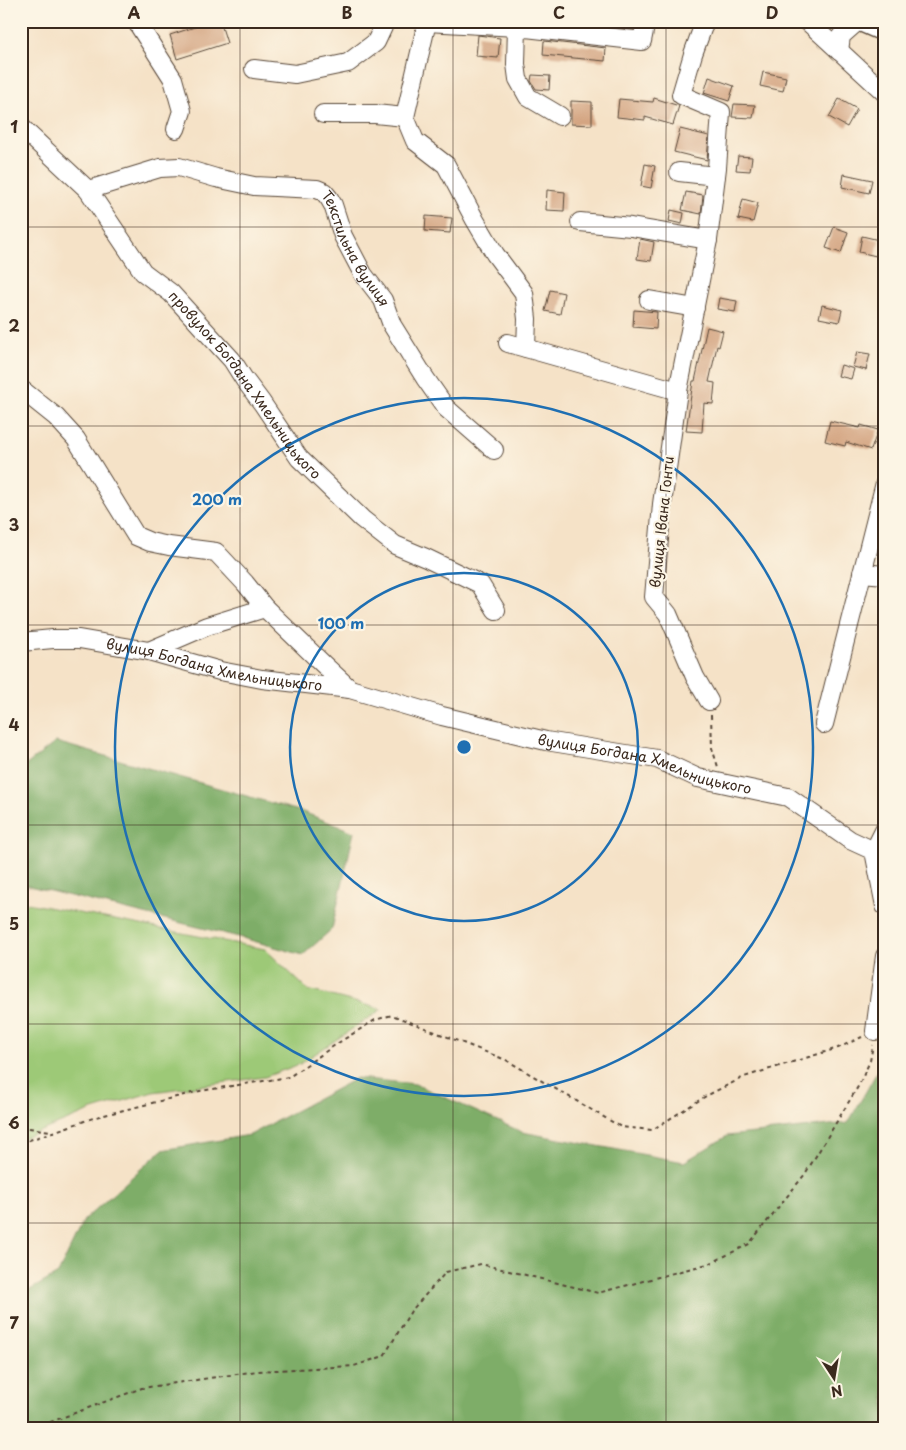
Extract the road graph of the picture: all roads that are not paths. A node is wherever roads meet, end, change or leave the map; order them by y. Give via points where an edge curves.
1 (136, 21) edge
2 (381, 21) edge
3 (646, 21) edge
4 (705, 21) edge
5 (807, 21) edge
6 (860, 21) edge
7 (517, 27) junction
8 (885, 31) edge
9 (839, 51) junction
10 (254, 69) dead end
11 (885, 93) edge
12 (323, 114) dead end
13 (560, 116) dead end
14 (405, 117) junction
15 (21, 127) edge
16 (176, 129) dead end
17 (679, 172) dead end
18 (716, 176) junction
19 (88, 190) junction
20 (580, 222) dead end
21 (708, 240) junction
22 (649, 300) dead end
23 (694, 308) junction
24 (508, 343) dead end
25 (526, 348) junction
26 (21, 390) edge
27 (678, 391) junction
28 (494, 450) dead end
29 (885, 483) edge
30 (862, 573) junction
31 (885, 575) edge
32 (265, 608) junction
33 (496, 610) dead end
34 (21, 642) edge
35 (149, 651) junction
36 (350, 689) junction
37 (709, 701) road end
38 (824, 724) dead end
39 (885, 829) edge
40 (874, 851) junction
41 (885, 906) edge
42 (885, 956) edge
43 (876, 1031) road end

1 - 16 street via 173,80 182,111
2 - 10 street via 383,27 376,42 348,63 295,74
3 - 7 street via 642,41
4 - 18 street, вулиця Івана Гонти via 681,95 721,112
5 - 9 street
6 - 8 main road
6 - 9 street via 841,36
7 - 13 street via 518,79 528,97
7 - 14 street via 427,22
9 - 11 street
12 - 14 street
14 - 25 street via 416,141 446,165 495,254 524,293
15 - 19 street, провулок Богдана Хмельницького
17 - 18 street
18 - 21 street, вулиця Івана Гонти
19 - 28 street, Текстильна вулиця via 160,168 179,167 254,186 324,192 333,205 343,236 363,274 383,300 392,325 425,378 446,408
19 - 33 street, провулок Богдана Хмельницького via 142,272 171,293 232,360 299,458 362,519 395,545 480,584
20 - 21 street
21 - 23 street, вулиця Івана Гонти
22 - 23 street
23 - 27 street, вулиця Івана Гонти
24 - 25 street
25 - 27 street
26 - 32 street, вулиця Богдана Хмельницького via 56,417 76,439 136,536 150,542 216,552
27 - 37 street, вулиця Івана Гонти via 662,504 654,597 668,614 694,677
29 - 30 street
30 - 31 street
30 - 38 street
32 - 35 street via 207,626
32 - 36 street, вулиця Богдана Хмельницького
34 - 35 street, вулиця Богдана Хмельницького via 79,639
35 - 36 street, вулиця Богдана Хмельницького via 262,679
36 - 40 street, вулиця Богдана Хмельницького via 442,716 536,738 657,760 698,778 788,797 850,840
39 - 40 street
40 - 41 street
42 - 43 street

